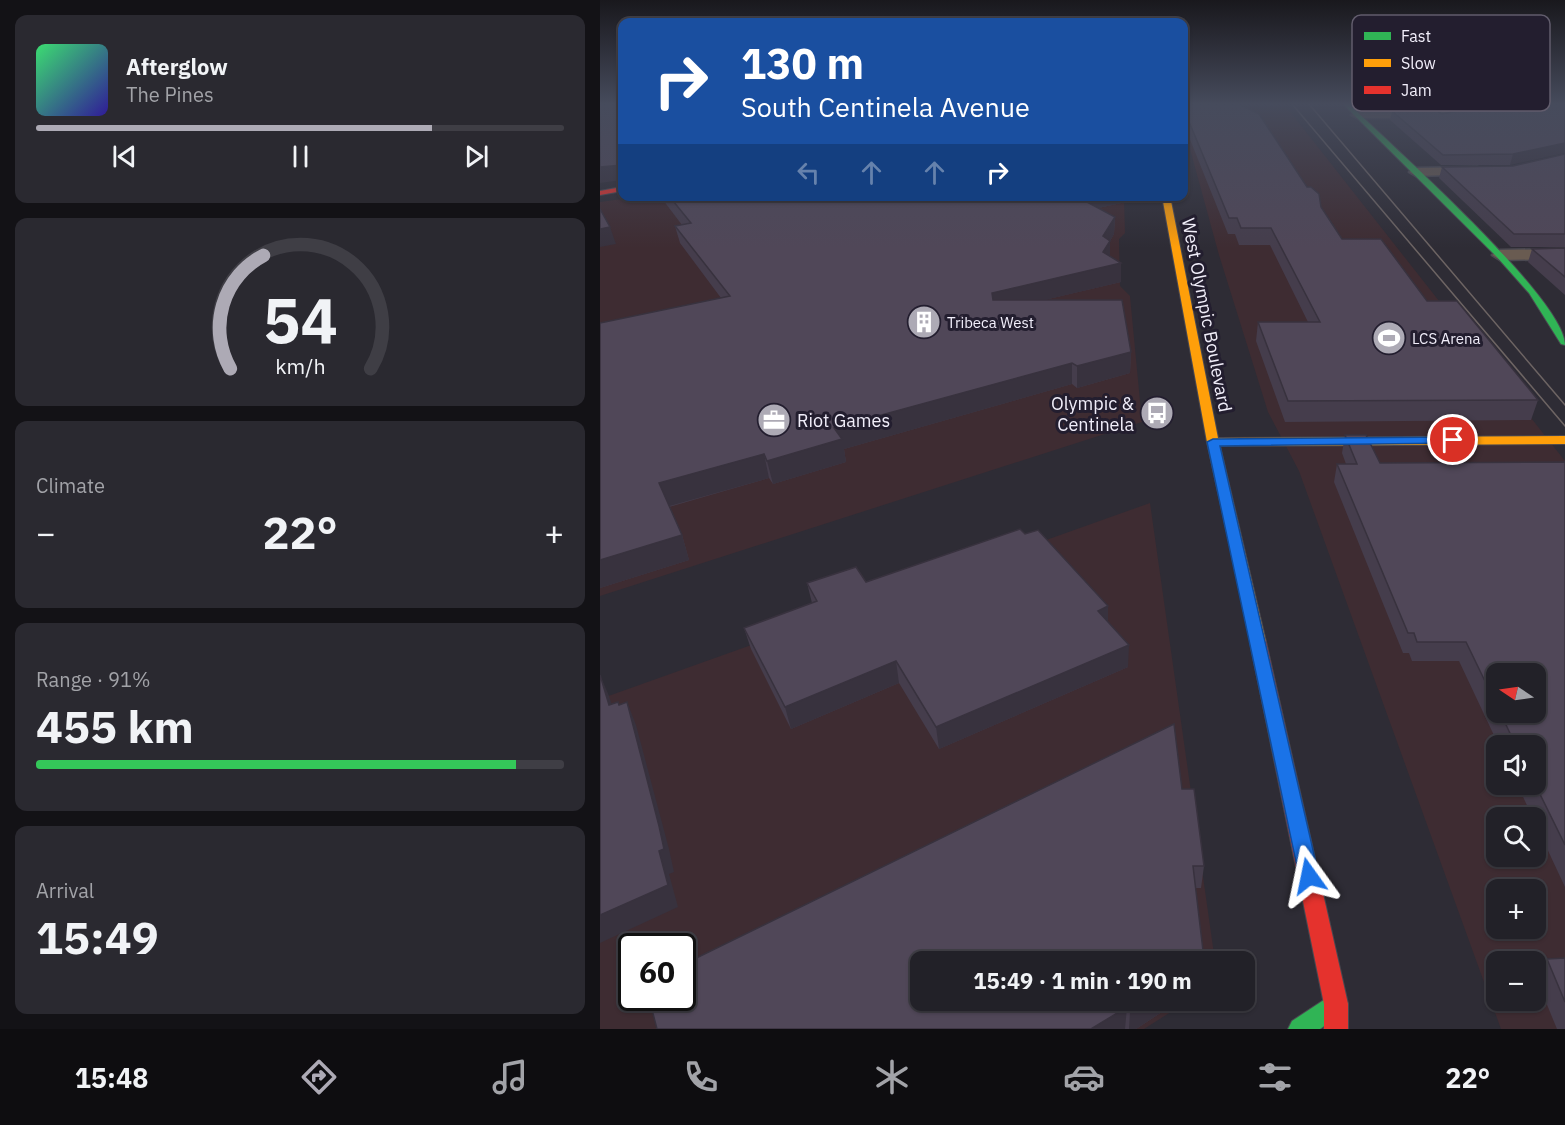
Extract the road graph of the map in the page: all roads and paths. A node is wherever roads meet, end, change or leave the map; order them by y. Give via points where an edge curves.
1 (1395, 152) edge
2 (1488, 171) edge
3 (1416, 172) junction
4 (618, 190) edge
5 (600, 193) edge
6 (1167, 201) edge
7 (1565, 254) edge
8 (1500, 255) junction
9 (1565, 342) edge
10 (1565, 440) edge
11 (1213, 442) junction
12 (1336, 1004) junction
13 (1300, 1029) edge
14 (1336, 1029) edge
15 (1351, 1029) edge

1 - 3 street
2 - 3 street
3 - 8 street
4 - 5 street
6 - 11 street, West Olympic Boulevard
7 - 8 street
8 - 9 street via 1533,292
10 - 11 street
11 - 12 street, West Olympic Boulevard
12 - 13 street
12 - 14 street
12 - 15 street

